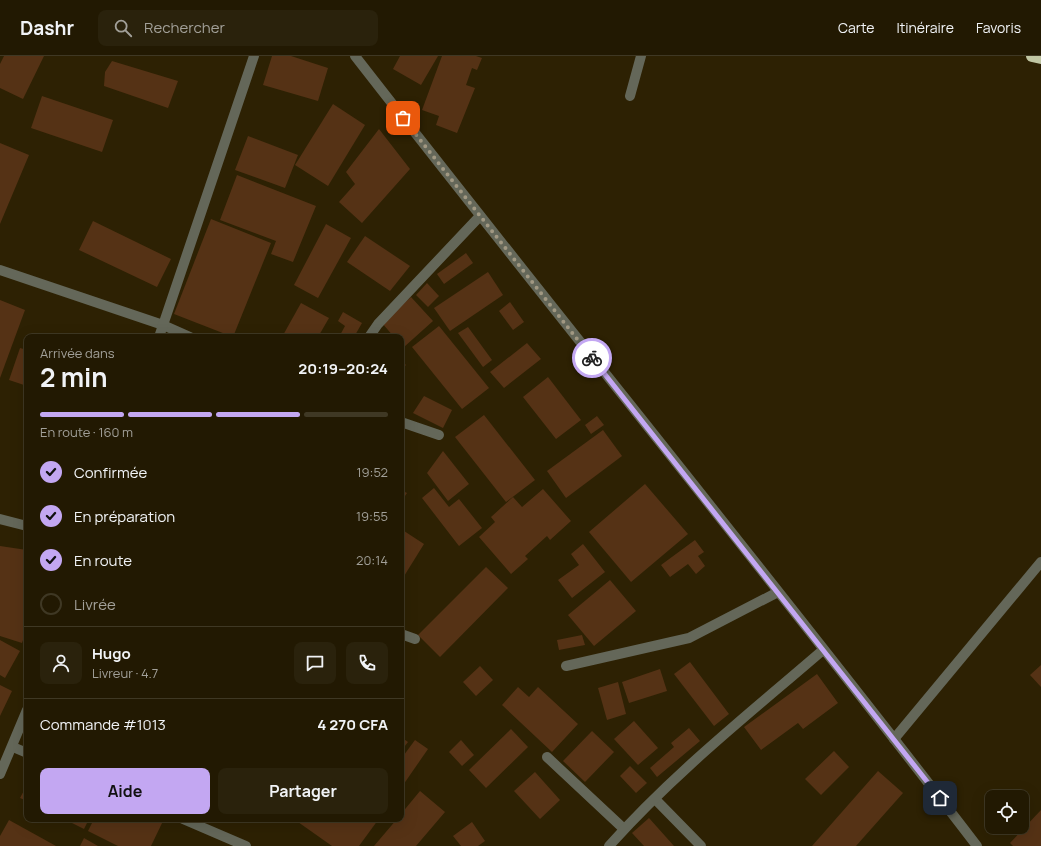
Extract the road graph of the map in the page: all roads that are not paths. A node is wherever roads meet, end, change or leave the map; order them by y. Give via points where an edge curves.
1 (254, 56) edge
2 (356, 56) edge
3 (641, 56) edge
4 (1032, 56) edge
5 (1041, 58) edge
6 (630, 96) dead end
7 (480, 216) junction
8 (0, 270) edge
9 (163, 325) junction
10 (160, 334) edge
11 (183, 334) edge
12 (371, 334) edge
13 (404, 423) edge
14 (439, 436) dead end
15 (0, 518) edge
16 (24, 525) edge
17 (1041, 562) edge
18 (778, 592) junction
19 (404, 635) edge
20 (415, 639) dead end
21 (823, 650) junction
22 (566, 666) dead end
23 (24, 718) edge
24 (894, 739) junction
25 (13, 747) junction
26 (24, 752) edge
27 (547, 757) dead end
28 (0, 774) edge
29 (655, 799) junction
30 (190, 822) edge
31 (624, 829) junction
32 (246, 846) edge
33 (609, 846) edge
34 (701, 846) edge
35 (976, 846) edge

1 - 9 street
2 - 7 street
3 - 6 street
4 - 5 highway
7 - 12 street
7 - 18 street
8 - 9 street
9 - 10 street
9 - 11 street
13 - 14 street
15 - 16 street
17 - 24 street
18 - 21 street
18 - 22 street via 689,638
19 - 20 street
21 - 24 street
21 - 29 street
23 - 25 street
24 - 35 street
25 - 26 street
25 - 28 street
27 - 31 street
29 - 31 street
29 - 34 street
30 - 32 street
31 - 33 street

